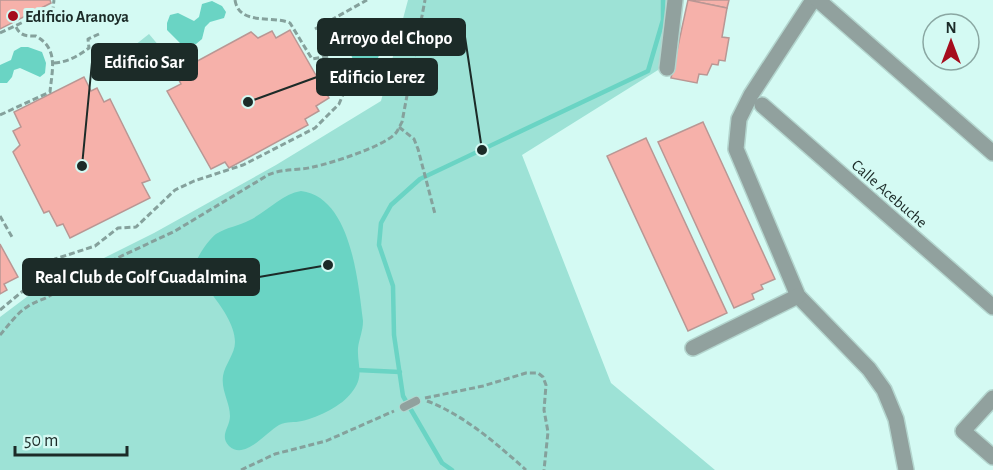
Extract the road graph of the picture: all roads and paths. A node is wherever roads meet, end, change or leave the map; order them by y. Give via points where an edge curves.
1 (54, 0) edge
2 (235, 0) edge
3 (367, 0) edge
4 (424, 0) edge
5 (675, 0) edge
6 (815, 0) edge
7 (15, 25) junction
8 (315, 29) dead end
9 (0, 33) edge
10 (99, 34) dead end
11 (330, 56) dead end
12 (53, 63) junction
13 (668, 68) dead end
14 (347, 85) dead end
15 (762, 105) dead end
16 (0, 116) edge
17 (399, 127) junction
18 (993, 153) edge
19 (435, 213) dead end
20 (0, 216) edge
21 (12, 237) dead end
22 (798, 296) junction
23 (993, 307) edge
24 (0, 310) edge
25 (0, 335) edge
26 (693, 348) dead end
27 (993, 398) edge
28 (416, 401) dead end
29 (404, 407) joint
30 (993, 457) edge
31 (241, 470) edge
32 (526, 470) edge
33 (544, 470) edge
34 (906, 470) edge

1 - 7 path via 53,9
2 - 11 path via 237,10 243,14 290,23 312,59
3 - 8 path
4 - 17 path
5 - 13 street
6 - 18 street
6 - 22 street via 751,95 739,119 736,149
7 - 9 path
7 - 12 path via 23,36 44,40
10 - 12 path via 88,39 89,48 76,57
12 - 16 path via 50,92
14 - 24 path via 339,104 315,128 243,165 175,190 136,227 118,228 95,246 55,259
15 - 23 street, Calle Acebuche
17 - 19 path via 414,139
17 - 25 path via 378,144 343,159 268,175 175,231 62,284 50,297 26,307
20 - 21 path
22 - 26 street
22 - 34 street via 869,369 884,390 896,419
27 - 30 street via 963,431
28 - 29 lane
29 - 31 path via 326,441 275,454
32 - 33 path via 486,436 423,399 511,376 538,374 543,377 546,393

